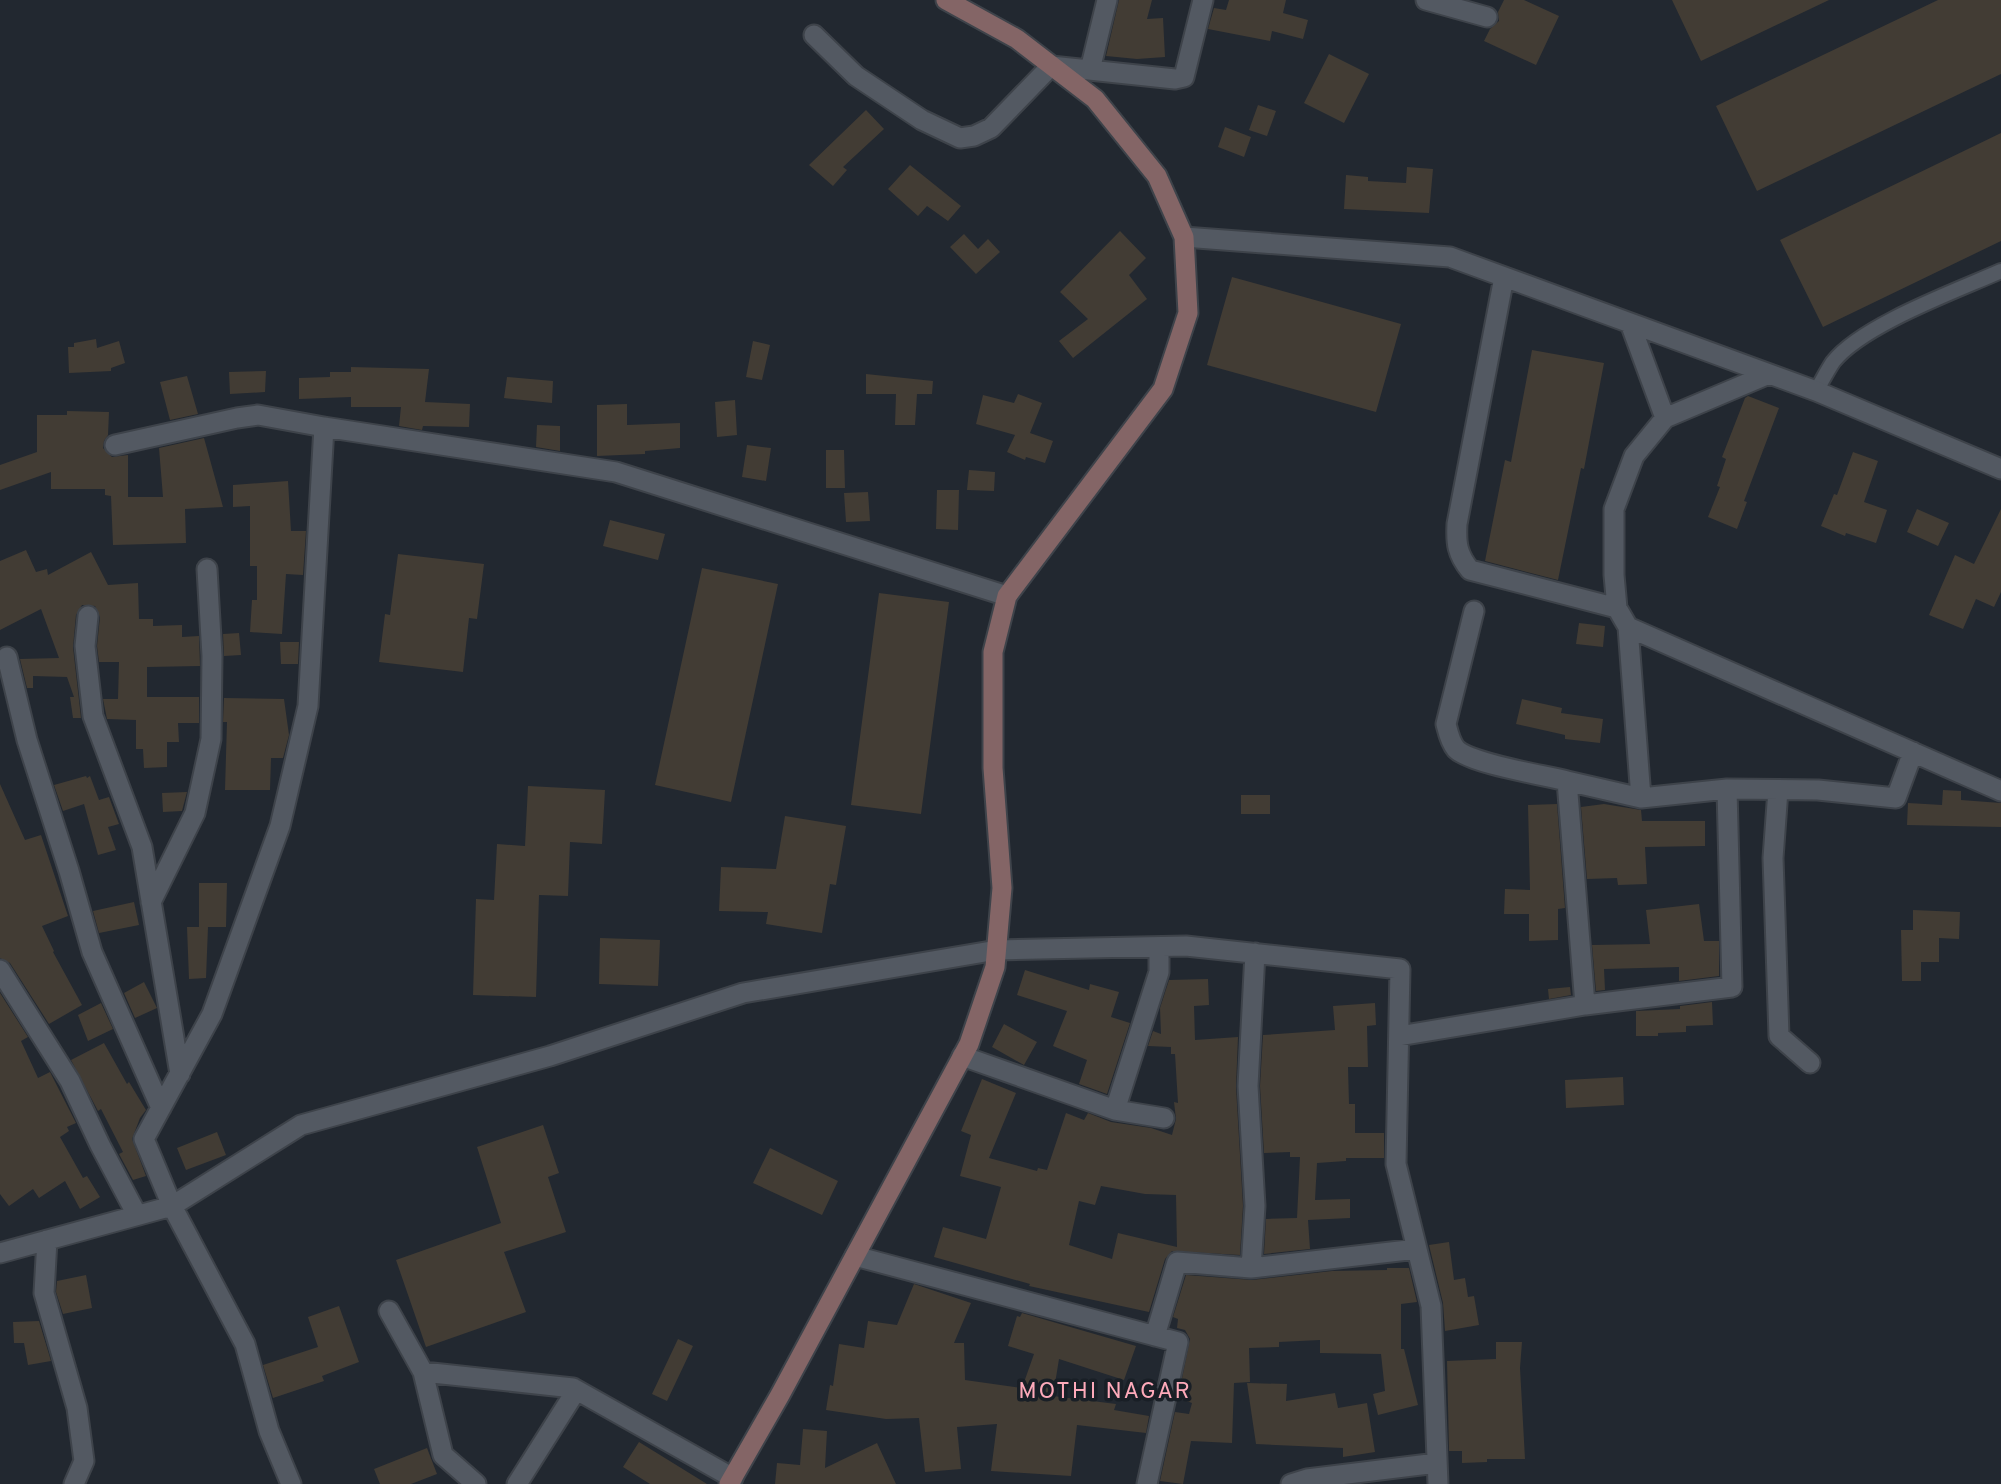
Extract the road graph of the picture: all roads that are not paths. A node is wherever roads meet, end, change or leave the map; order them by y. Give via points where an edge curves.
1 (946, 0) edge
2 (1107, 0) edge
3 (1203, 0) edge
4 (1426, 0) edge
5 (1487, 17) dead end
6 (814, 35) dead end
7 (1051, 66) junction
8 (1090, 70) junction
9 (1184, 237) junction
10 (2001, 271) edge
11 (1504, 277) junction
12 (1630, 323) junction
13 (1769, 373) junction
14 (1816, 391) junction
15 (1665, 418) junction
16 (324, 427) junction
17 (115, 446) dead end
18 (2001, 469) edge
19 (207, 569) dead end
20 (1007, 596) junction
21 (1617, 608) junction
22 (1474, 611) dead end
23 (88, 616) dead end
24 (1628, 627) junction
25 (7, 657) dead end
26 (1913, 752) junction
27 (1567, 781) junction
28 (1727, 789) junction
29 (1777, 790) junction
30 (2001, 791) edge
31 (1641, 798) junction
32 (150, 902) junction
33 (1159, 947) junction
34 (997, 950) junction
35 (1255, 953) junction
36 (0, 970) edge
37 (1585, 1005) junction
38 (1399, 1037) junction
39 (962, 1056) junction
40 (1810, 1063) dead end
41 (180, 1074) junction
42 (161, 1108) junction
43 (1115, 1110) junction
44 (1164, 1118) dead end
45 (172, 1206) junction
46 (137, 1216) junction
47 (47, 1240) junction
48 (1416, 1249) junction
49 (0, 1253) edge
50 (855, 1256) junction
51 (1251, 1268) junction
52 (389, 1311) dead end
53 (1155, 1336) junction
54 (423, 1372) junction
55 (573, 1388) junction
56 (1437, 1463) junction
57 (731, 1481) edge
58 (74, 1484) edge
59 (291, 1484) edge
60 (476, 1484) edge
61 (517, 1484) edge
62 (1147, 1484) edge
63 (1291, 1484) edge
64 (1438, 1484) edge

1 - 7 main road via 1017,39
2 - 8 street
3 - 8 street via 1184,77
4 - 5 street
6 - 7 street via 856,76 922,120 960,138 991,128
7 - 8 street
7 - 9 main road via 1095,99 1157,176
9 - 11 street via 1450,257
9 - 20 main road via 1188,313 1163,389
10 - 14 lane via 1851,344 1833,362
11 - 12 street
11 - 21 street via 1457,524 1460,558 1470,570
12 - 13 street
12 - 15 street
13 - 14 street
13 - 15 street
14 - 18 street
15 - 21 street via 1634,456 1614,509
16 - 17 street via 258,415
16 - 20 street via 617,472
16 - 41 street via 307,706 280,826 212,1014
19 - 32 street via 211,739 195,813
20 - 34 main road via 993,652 993,768 1002,888
21 - 24 street
22 - 27 street via 1446,724 1450,739 1457,750 1472,758
23 - 32 street via 85,646 93,716 142,848
24 - 26 street
24 - 31 street
25 - 42 street via 27,740 92,952
26 - 29 street via 1896,798
26 - 30 street
27 - 31 street
27 - 37 street
28 - 29 street
28 - 31 street
28 - 37 street via 1732,987
29 - 40 street via 1773,858 1779,1036
32 - 41 street
33 - 34 street
33 - 35 street
33 - 43 street via 1159,972
34 - 39 main road
34 - 45 street via 743,993 550,1056 302,1125
35 - 38 street via 1400,969
35 - 51 street via 1248,1086 1255,1206
36 - 46 street via 71,1081
37 - 38 street
38 - 48 street via 1396,1164
39 - 43 street
39 - 50 main road
41 - 42 street
42 - 45 street via 144,1139
43 - 44 street
45 - 46 street
45 - 59 street via 245,1344
46 - 47 street
47 - 49 street
47 - 58 street via 44,1293 76,1408 84,1461
48 - 51 street
48 - 56 street via 1430,1306
50 - 53 street
50 - 57 main road
51 - 53 street via 1177,1262
52 - 54 street
53 - 62 street via 1178,1342
54 - 55 street
54 - 60 street via 443,1455
55 - 57 street
55 - 61 street via 572,1397
56 - 63 street
56 - 64 street

